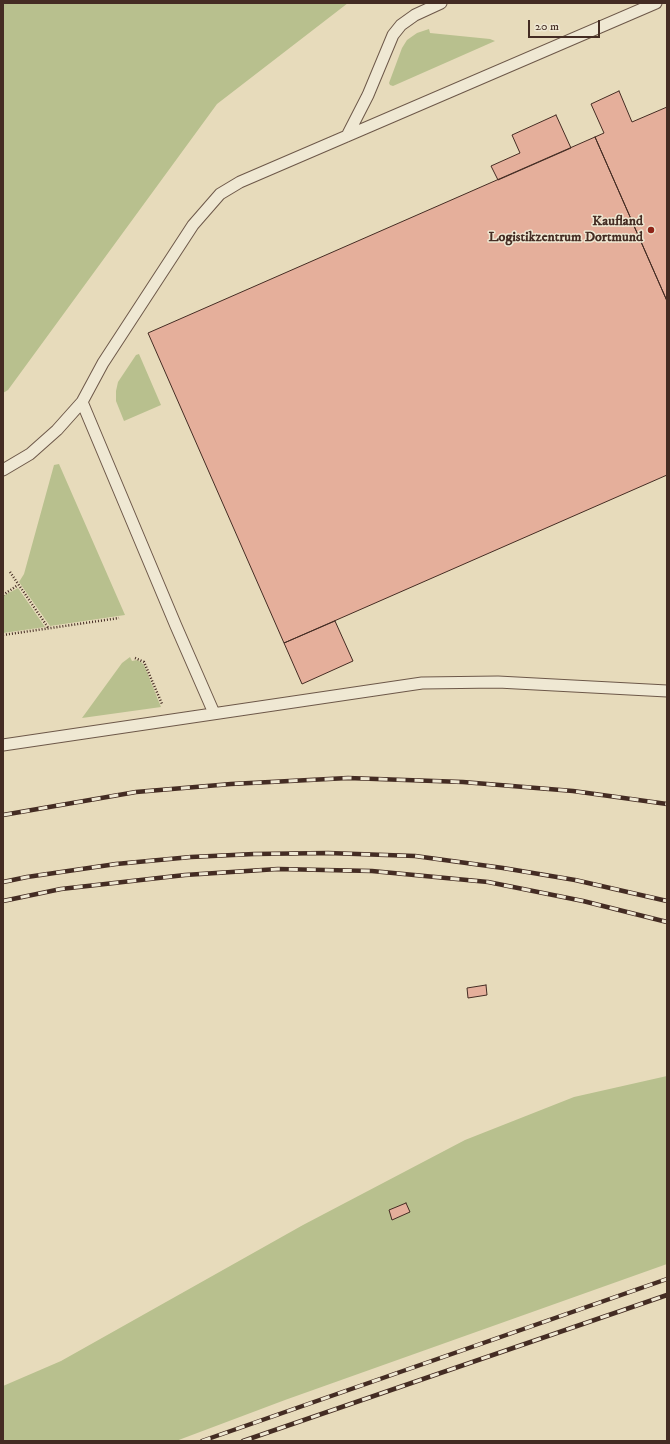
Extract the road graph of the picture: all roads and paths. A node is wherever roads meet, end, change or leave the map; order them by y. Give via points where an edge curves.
1 (441, 3) edge
2 (656, 3) edge
3 (347, 136) junction
4 (82, 402) junction
5 (3, 470) edge
6 (10, 572) dead end
7 (18, 585) junction
8 (3, 595) edge
9 (119, 618) dead end
10 (49, 629) junction
11 (3, 635) edge
12 (135, 658) dead end
13 (667, 691) edge
14 (162, 704) dead end
15 (214, 713) junction
16 (3, 745) edge

1 - 3 lane via 416,15 401,25 393,35 368,95
2 - 3 lane
3 - 4 lane via 240,182 220,194 193,225 103,364
4 - 5 lane via 57,430 30,454
4 - 15 lane
6 - 7 path
7 - 8 path
7 - 10 path
9 - 10 path
10 - 11 path
12 - 14 path via 144,662
13 - 15 lane via 498,682 422,683
15 - 16 lane

